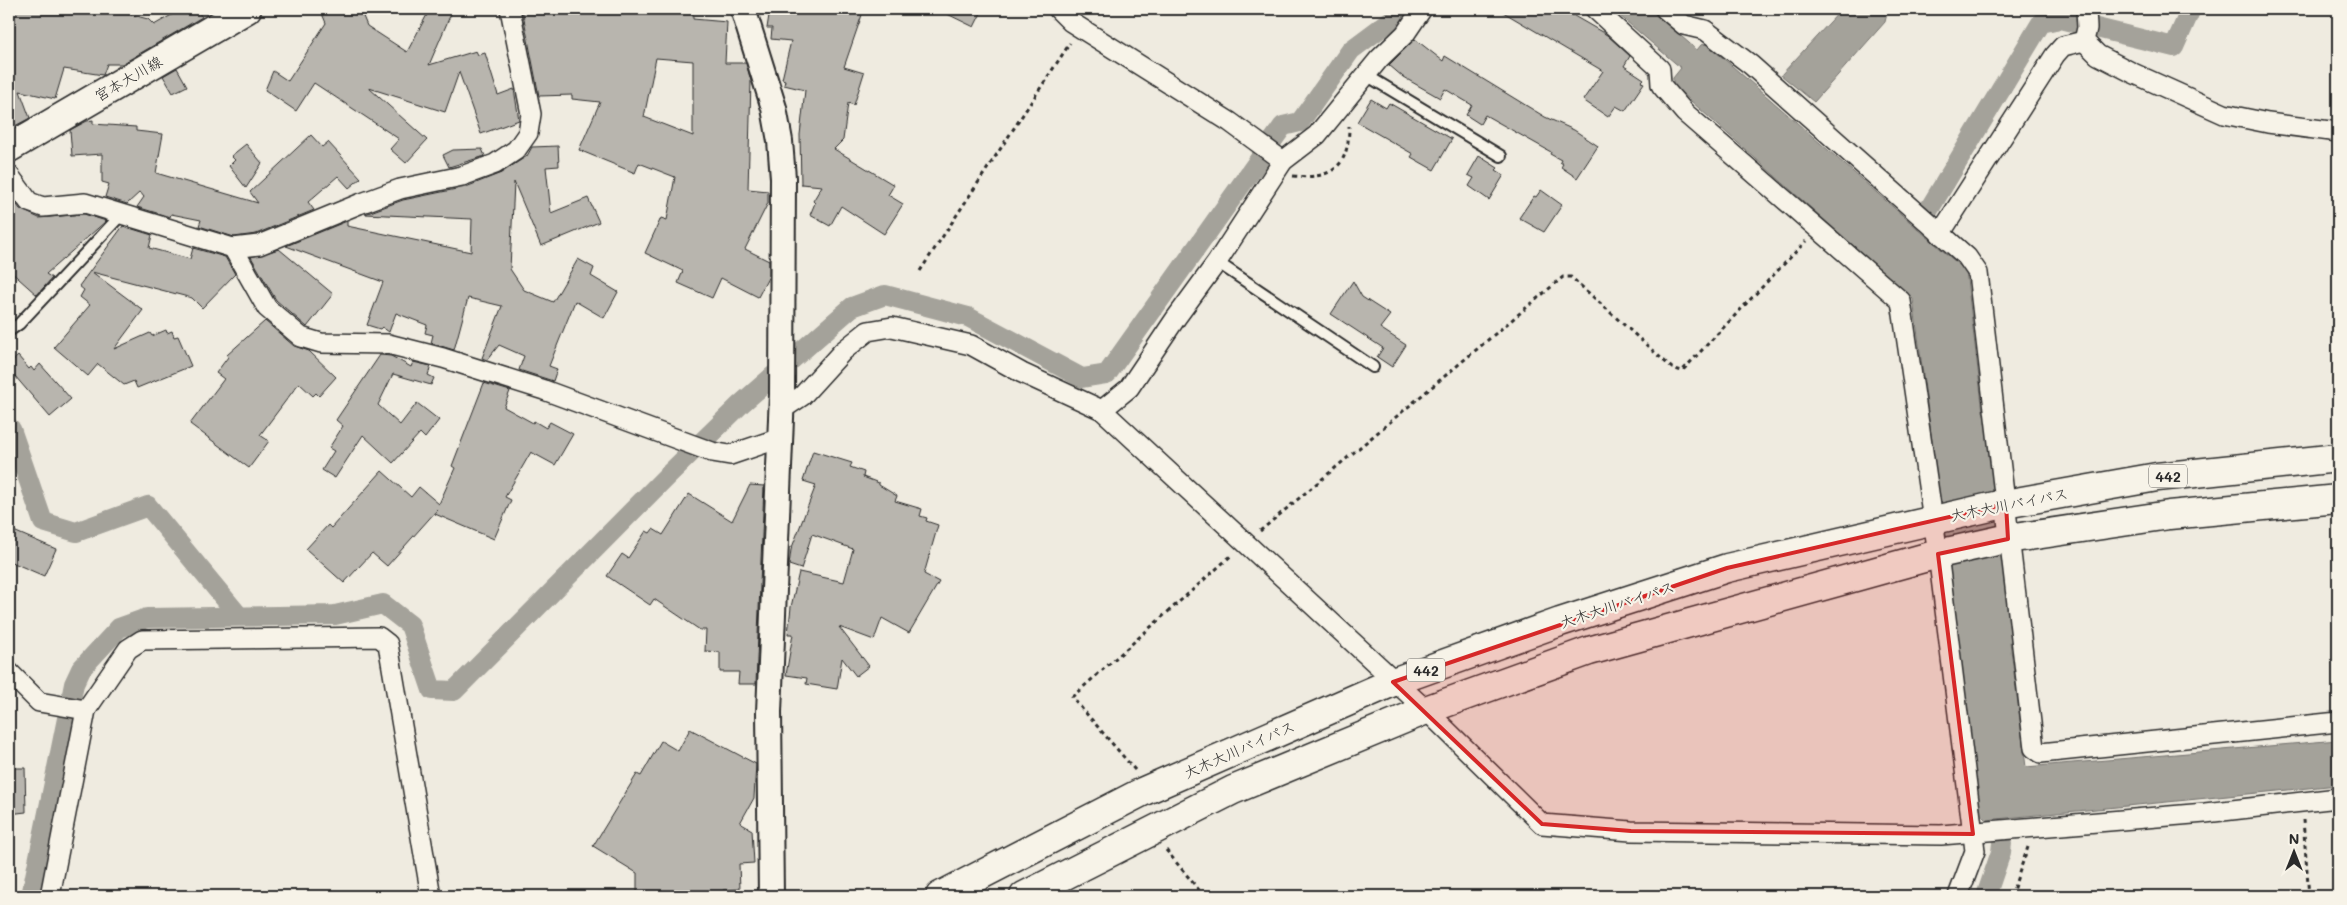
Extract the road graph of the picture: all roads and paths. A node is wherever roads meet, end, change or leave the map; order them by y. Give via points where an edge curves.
1 (247, 9) edge
2 (510, 9) edge
3 (743, 9) edge
4 (1058, 9) edge
5 (1422, 9) edge
6 (1595, 9) edge
7 (1665, 9) edge
8 (2086, 22) edge
9 (1080, 28) junction
10 (1366, 75) junction
11 (1343, 103) junction
12 (2338, 132) edge
13 (9, 148) edge
14 (1501, 156) dead end
15 (1276, 163) junction
16 (9, 174) edge
17 (121, 215) junction
18 (1817, 229) junction
19 (1940, 234) junction
20 (233, 248) junction
21 (1217, 262) junction
22 (920, 271) dead end
23 (9, 331) edge
24 (1373, 367) dead end
25 (781, 402) junction
26 (1102, 410) junction
27 (780, 438) junction
28 (2338, 458) edge
29 (2338, 499) edge
30 (2002, 504) junction
31 (1936, 518) junction
32 (2004, 539) junction
33 (1246, 542) junction
34 (1940, 553) junction
35 (9, 672) edge
36 (1393, 682) junction
37 (74, 708) junction
38 (1426, 710) junction
39 (2338, 722) edge
40 (1144, 791) junction
41 (2338, 798) edge
42 (2301, 802) junction
43 (1156, 827) junction
44 (2034, 828) junction
45 (1973, 834) junction
46 (50, 896) edge
47 (431, 896) edge
48 (770, 896) edge
49 (940, 896) edge
50 (1024, 896) edge
51 (1204, 896) edge
52 (1958, 896) edge
53 (2011, 896) edge
54 (2309, 896) edge

1 - 13 main road, 宮本大川線
2 - 20 street via 532,114 528,134 516,150 495,164 462,176 400,189 259,245
3 - 25 street via 774,108 780,140 783,178
4 - 9 street
5 - 10 street via 1405,34
6 - 18 street via 1660,69 1661,85 1685,113
7 - 19 street via 1684,25 1705,30 1751,65
8 - 12 street via 2098,55 2224,114
8 - 19 street via 2054,55
9 - 15 street via 1230,122 1255,140
9 - 22 path
10 - 11 street
10 - 14 lane
11 - 15 street via 1317,135
11 - 15 path via 1349,125 1349,148 1338,167 1313,178
15 - 21 street
16 - 17 street via 29,202 43,207 85,203
17 - 20 street
17 - 23 lane
18 - 31 street via 1901,301
18 - 33 path via 1682,371 1672,368 1571,278 1563,278
19 - 30 street via 1967,257 1978,273
20 - 27 street via 267,308 301,337 321,343 388,344 443,358 544,390 712,452 730,454
21 - 24 lane
21 - 26 street via 1129,388
25 - 26 street via 802,396 843,351 868,331 892,327 971,345
25 - 27 street
26 - 33 street
27 - 48 street via 769,712
28 - 30 main road, 大木大川バイパス / 442 via 2157,477
29 - 32 main road, 442 via 2169,515
30 - 31 main road, 大木大川バイパス / 442
30 - 32 street
31 - 34 street
31 - 36 main road, 大木大川バイパス / 442 via 1728,568 1560,622
32 - 34 main road, 442
32 - 39 street via 2034,748 2040,753
33 - 36 street
33 - 40 path via 1072,697 1134,768
34 - 38 main road, 442 via 1589,650
34 - 45 street
35 - 37 street via 39,702
36 - 38 street
36 - 40 main road, 大木大川バイパス / 442
37 - 46 street
37 - 47 street via 128,649 142,640 379,637 388,644
38 - 43 main road, 442 via 1233,790
38 - 45 street via 1542,824 1631,831
40 - 49 main road, 大木大川バイパス / 442
41 - 42 street
42 - 44 street
42 - 54 path
43 - 50 main road, 442
43 - 51 path via 1160,844
44 - 45 street
44 - 53 path
45 - 52 street via 1975,851

